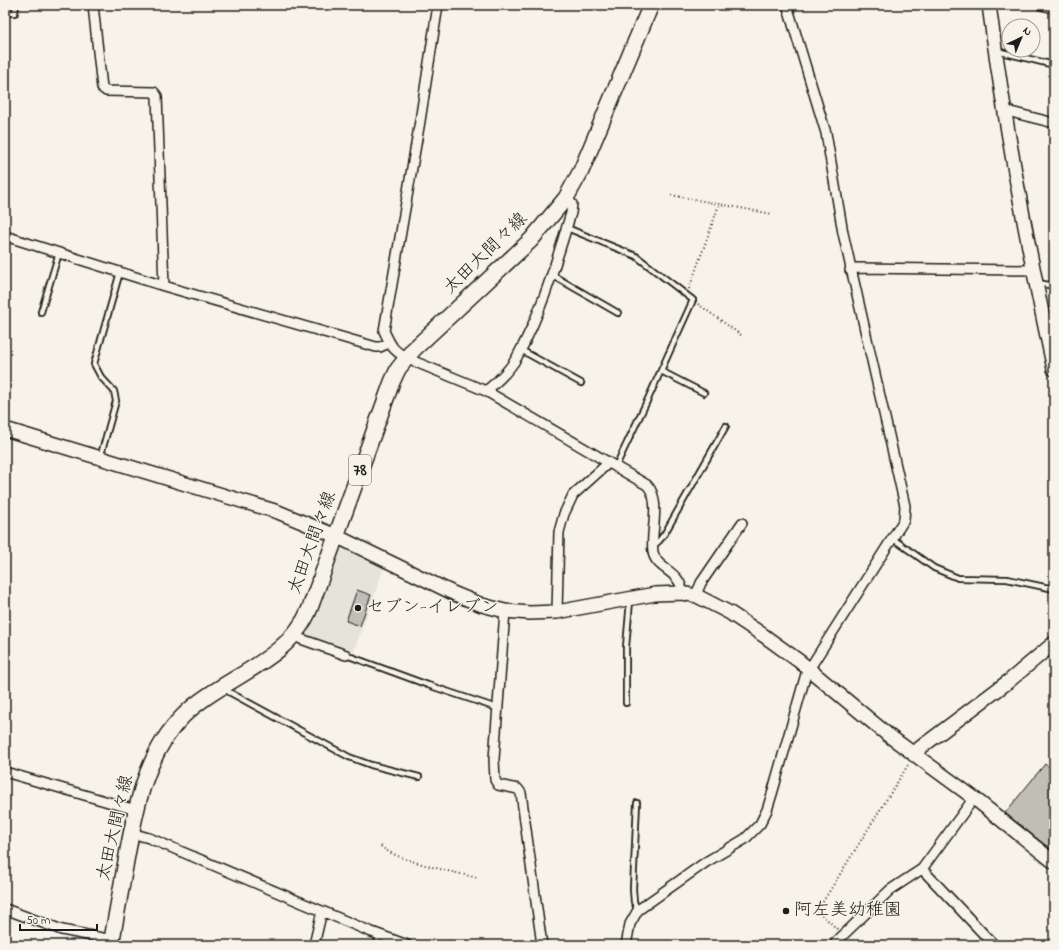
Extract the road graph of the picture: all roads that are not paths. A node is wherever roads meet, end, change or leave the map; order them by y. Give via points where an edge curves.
1 (16, 5) edge
2 (93, 5) edge
3 (438, 5) edge
4 (651, 5) edge
5 (787, 5) edge
6 (989, 5) edge
7 (1041, 5) edge
8 (1054, 8) edge
9 (5, 13) edge
10 (995, 51) junction
11 (1054, 65) edge
12 (1004, 112) junction
13 (1054, 124) edge
14 (566, 198) junction
15 (567, 228) junction
16 (5, 236) edge
17 (59, 253) junction
18 (850, 270) junction
19 (1034, 270) junction
20 (120, 272) junction
21 (552, 275) junction
22 (1036, 284) junction
23 (164, 286) junction
24 (1054, 286) edge
25 (41, 312) dead end
26 (618, 313) dead end
27 (389, 343) junction
28 (1051, 345) edge
29 (520, 350) junction
30 (406, 358) junction
31 (1054, 369) edge
32 (661, 371) junction
33 (580, 383) dead end
34 (486, 391) junction
35 (704, 393) dead end
36 (726, 426) dead end
37 (5, 430) edge
38 (100, 458) junction
39 (607, 461) junction
40 (616, 466) junction
41 (742, 523) dead end
42 (336, 536) junction
43 (892, 538) junction
44 (653, 547) junction
45 (1054, 589) edge
46 (682, 593) junction
47 (697, 596) junction
48 (630, 598) junction
49 (505, 611) junction
50 (557, 612) junction
51 (294, 634) junction
52 (1054, 643) edge
53 (346, 655) joint
54 (809, 669) junction
55 (223, 686) junction
56 (626, 703) dead end
57 (497, 708) junction
58 (911, 759) junction
59 (5, 772) edge
60 (419, 777) dead end
61 (974, 798) junction
62 (637, 803) dead end
63 (136, 810) junction
64 (131, 833) junction
65 (1054, 862) edge
66 (922, 869) junction
67 (5, 909) edge
68 (638, 910) junction
69 (322, 911) junction
70 (379, 934) junction
71 (111, 942) edge
72 (314, 945) edge
73 (377, 945) edge
74 (407, 945) edge
75 (542, 945) edge
76 (626, 945) edge
77 (835, 945) edge
78 (994, 945) edge

1 - 9 lane via 15,14
2 - 23 street via 102,88 106,91 154,92 157,96
3 - 27 street via 384,332
4 - 14 main road, 太田大間々線 / 78 via 581,171
5 - 18 street via 826,133
6 - 10 street
7 - 8 street
10 - 11 lane
10 - 12 street
12 - 13 street
12 - 19 street
14 - 15 street via 572,204
14 - 30 main road, 太田大間々線 / 78 via 531,240
15 - 21 street
15 - 32 lane via 636,256 693,300
16 - 17 street
17 - 20 street
17 - 25 lane
18 - 19 street
18 - 43 street via 905,506 904,520
19 - 22 street
20 - 23 street
20 - 38 lane via 94,364 101,377 114,391 116,401
21 - 26 lane
21 - 29 street
22 - 24 lane
22 - 28 street
23 - 27 street via 376,348
27 - 30 street
28 - 31 street
29 - 33 lane
29 - 34 street via 516,358
30 - 34 street
30 - 42 main road, 太田大間々線 / 78 via 392,382
32 - 35 lane
32 - 40 lane
34 - 39 street
36 - 44 lane via 665,533
37 - 38 street
38 - 42 street via 278,512
39 - 40 street
39 - 50 street via 601,470 573,495 564,514 559,532
40 - 44 street via 651,489 654,500
41 - 47 street via 701,584
42 - 49 street via 455,594
42 - 51 main road, 太田大間々線 / 78 via 307,617
43 - 45 lane via 934,568 958,578 1007,579
43 - 54 street
44 - 46 street via 655,558 679,580
46 - 47 street
46 - 48 street
47 - 54 street via 730,613
48 - 50 street
48 - 56 lane via 626,647
49 - 50 street
49 - 57 street
51 - 53 street via 301,639
51 - 55 main road, 太田大間々線 / 78 via 270,656
52 - 58 street via 920,748
53 - 57 lane
54 - 58 street via 888,735
54 - 68 street via 803,682 767,810 760,824 744,839 706,862
55 - 60 lane via 229,692 349,757
55 - 63 main road, 太田大間々線 / 78 via 193,706 173,727 157,752 143,783
57 - 75 street via 495,780 498,785 518,789 521,793
58 - 61 street
59 - 63 street
61 - 65 street
61 - 66 street
62 - 68 lane via 633,889 634,902
63 - 64 main road, 太田大間々線 / 78
64 - 69 street via 149,838
64 - 71 main road, 太田大間々線 / 78
66 - 77 street via 890,890
66 - 78 street
67 - 71 street via 62,930
68 - 76 street via 630,924
69 - 70 street
69 - 72 street
70 - 73 lane
70 - 74 street

